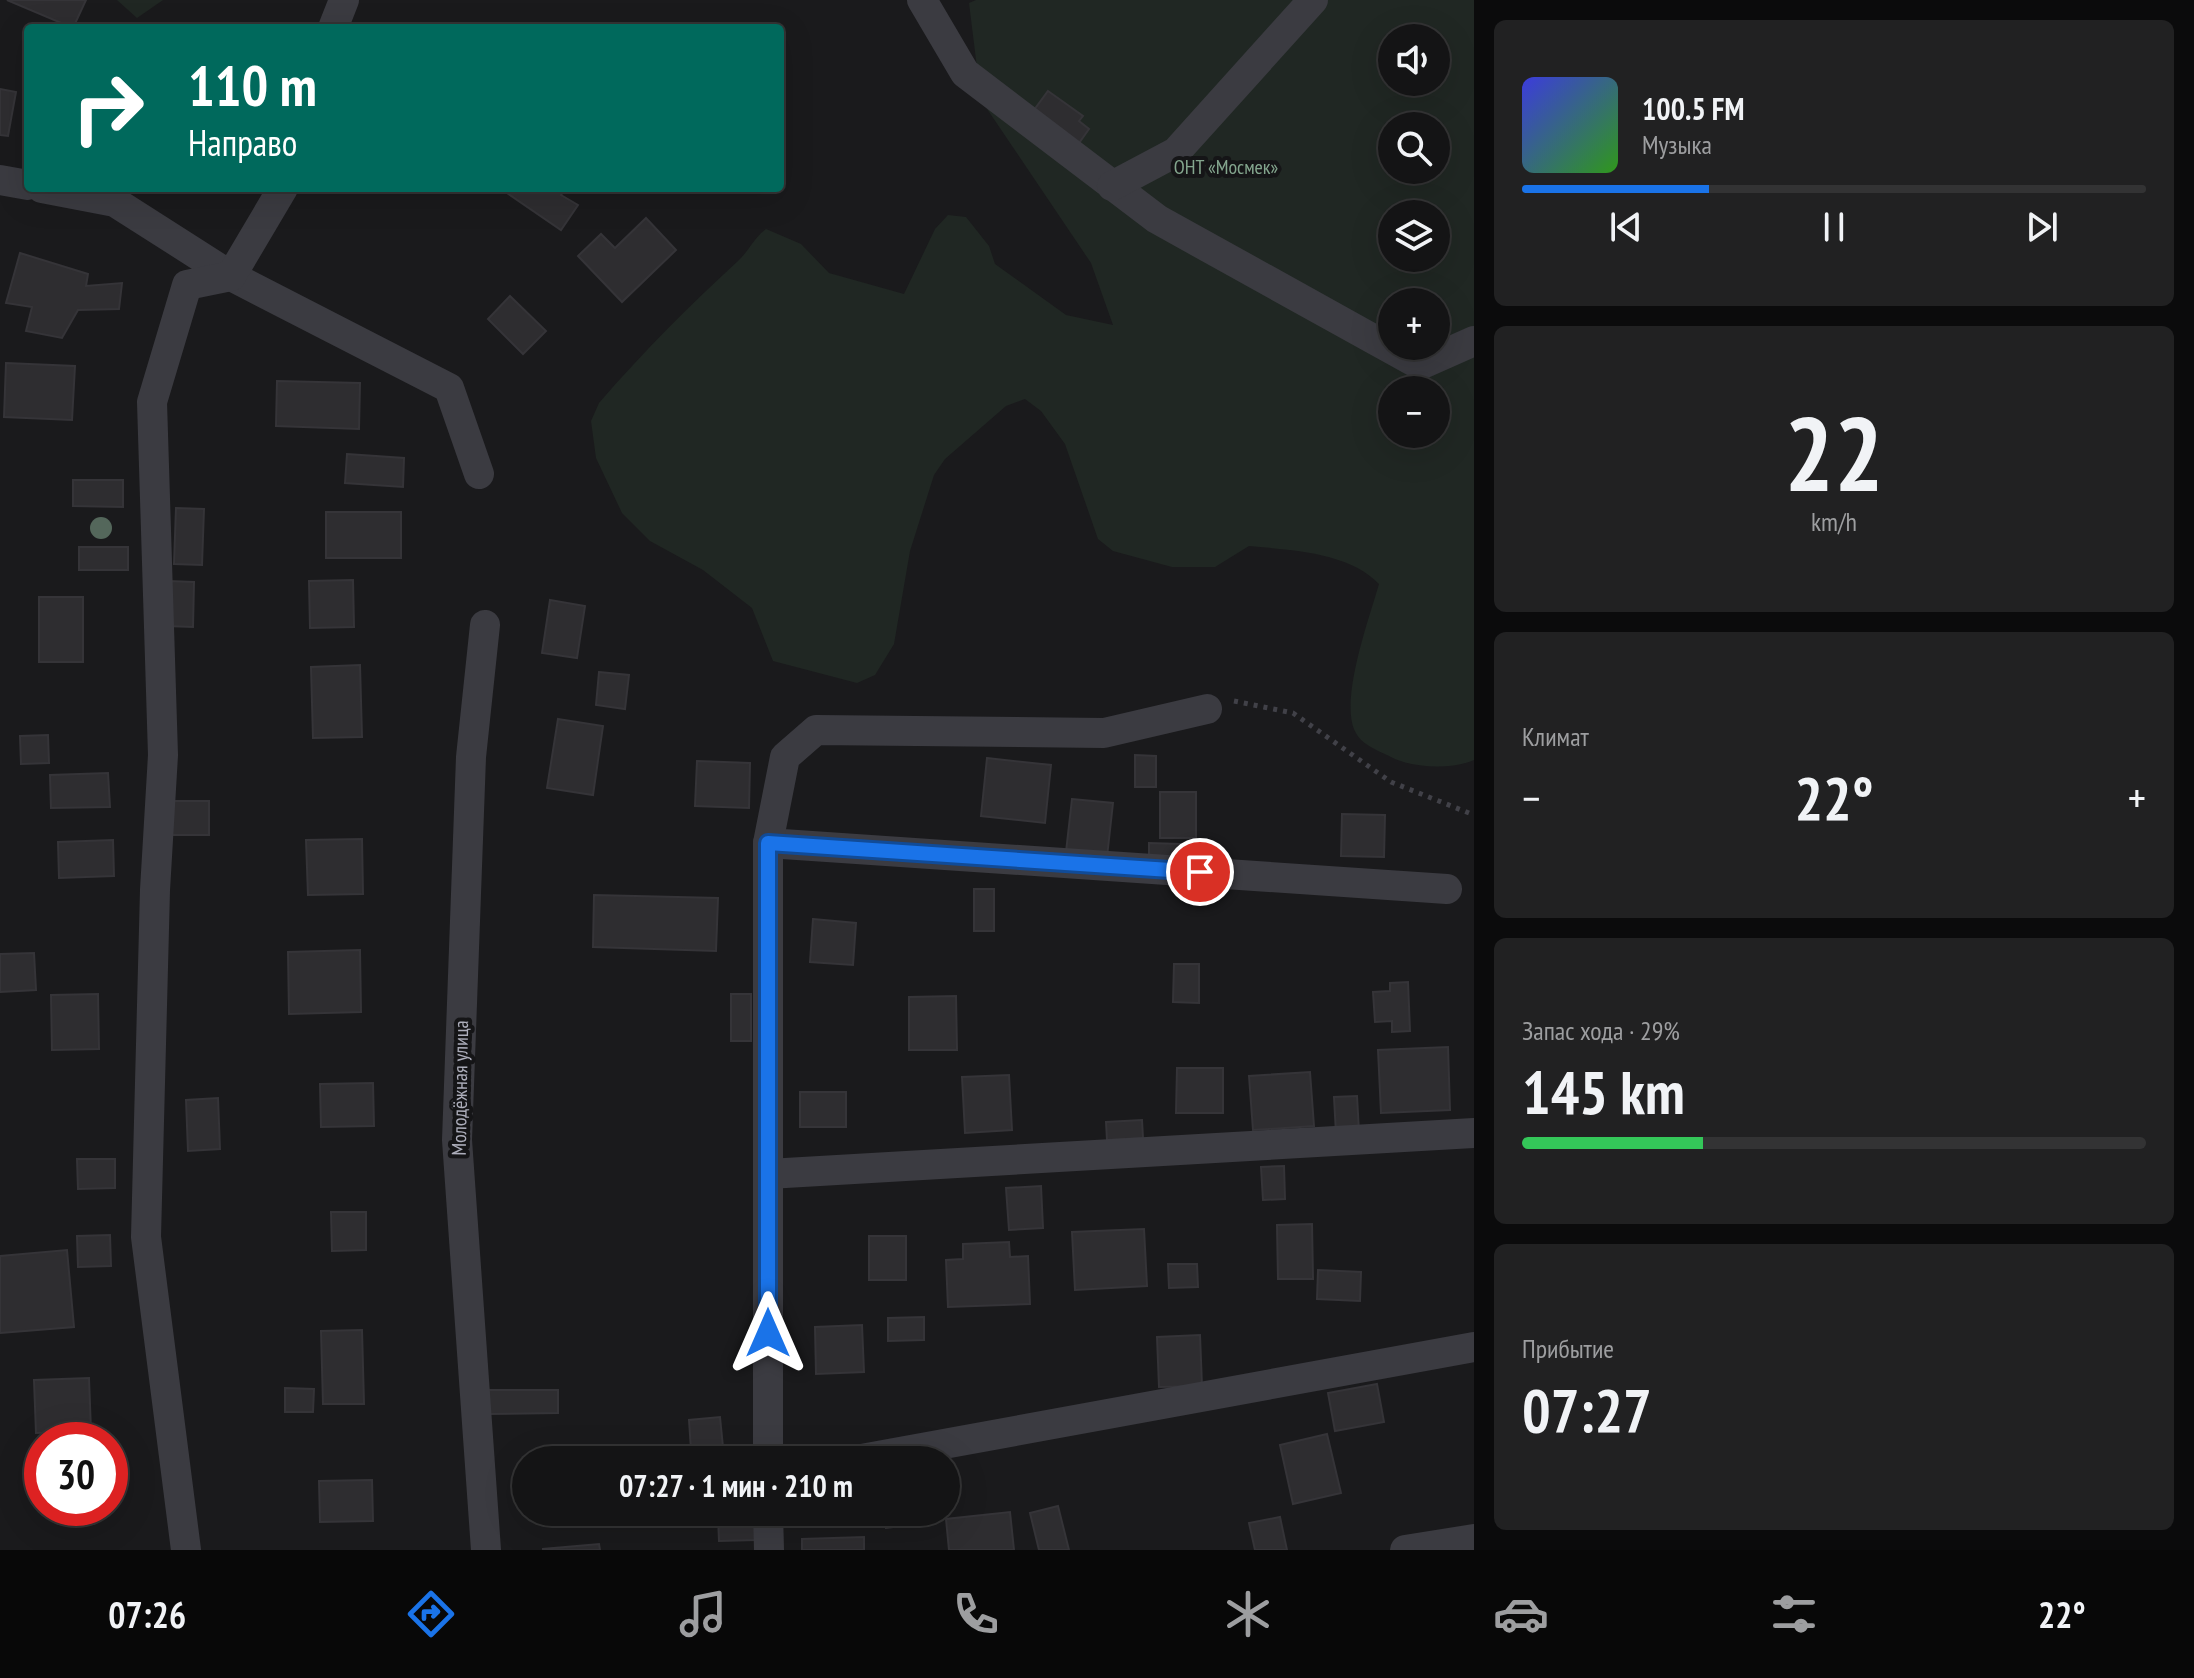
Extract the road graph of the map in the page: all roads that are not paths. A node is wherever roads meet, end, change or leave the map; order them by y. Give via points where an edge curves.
1 (344, 0) edge
2 (922, 0) edge
3 (1313, 0) edge
4 (335, 24) edge
5 (0, 180) edge
6 (24, 184) edge
7 (1112, 186) junction
8 (63, 192) edge
9 (281, 192) edge
10 (231, 276) junction
11 (1474, 341) edge
12 (479, 474) dead end
13 (485, 625) dead end
14 (1207, 709) road end
15 (768, 843) junction
16 (1447, 889) dead end
17 (1474, 1133) edge
18 (768, 1174) junction
19 (1474, 1347) edge
20 (768, 1446) edge
21 (933, 1446) edge
22 (768, 1526) edge
23 (1474, 1539) edge
24 (186, 1550) edge
25 (486, 1550) edge
26 (769, 1550) edge
27 (1405, 1550) edge

1 - 4 street
2 - 7 street via 965,73
3 - 7 street via 1176,152
5 - 6 street
7 - 11 street via 1157,219 1420,365
8 - 10 street via 115,202
9 - 10 street
10 - 12 street via 449,388
10 - 24 street via 187,285 152,402 163,755 146,1237
13 - 25 street, Молодёжная улица via 471,757 457,1140
14 - 15 street via 1104,733 816,730 785,757
15 - 16 street
15 - 18 street
17 - 18 street
18 - 20 street
19 - 21 street
22 - 26 street
23 - 27 street

